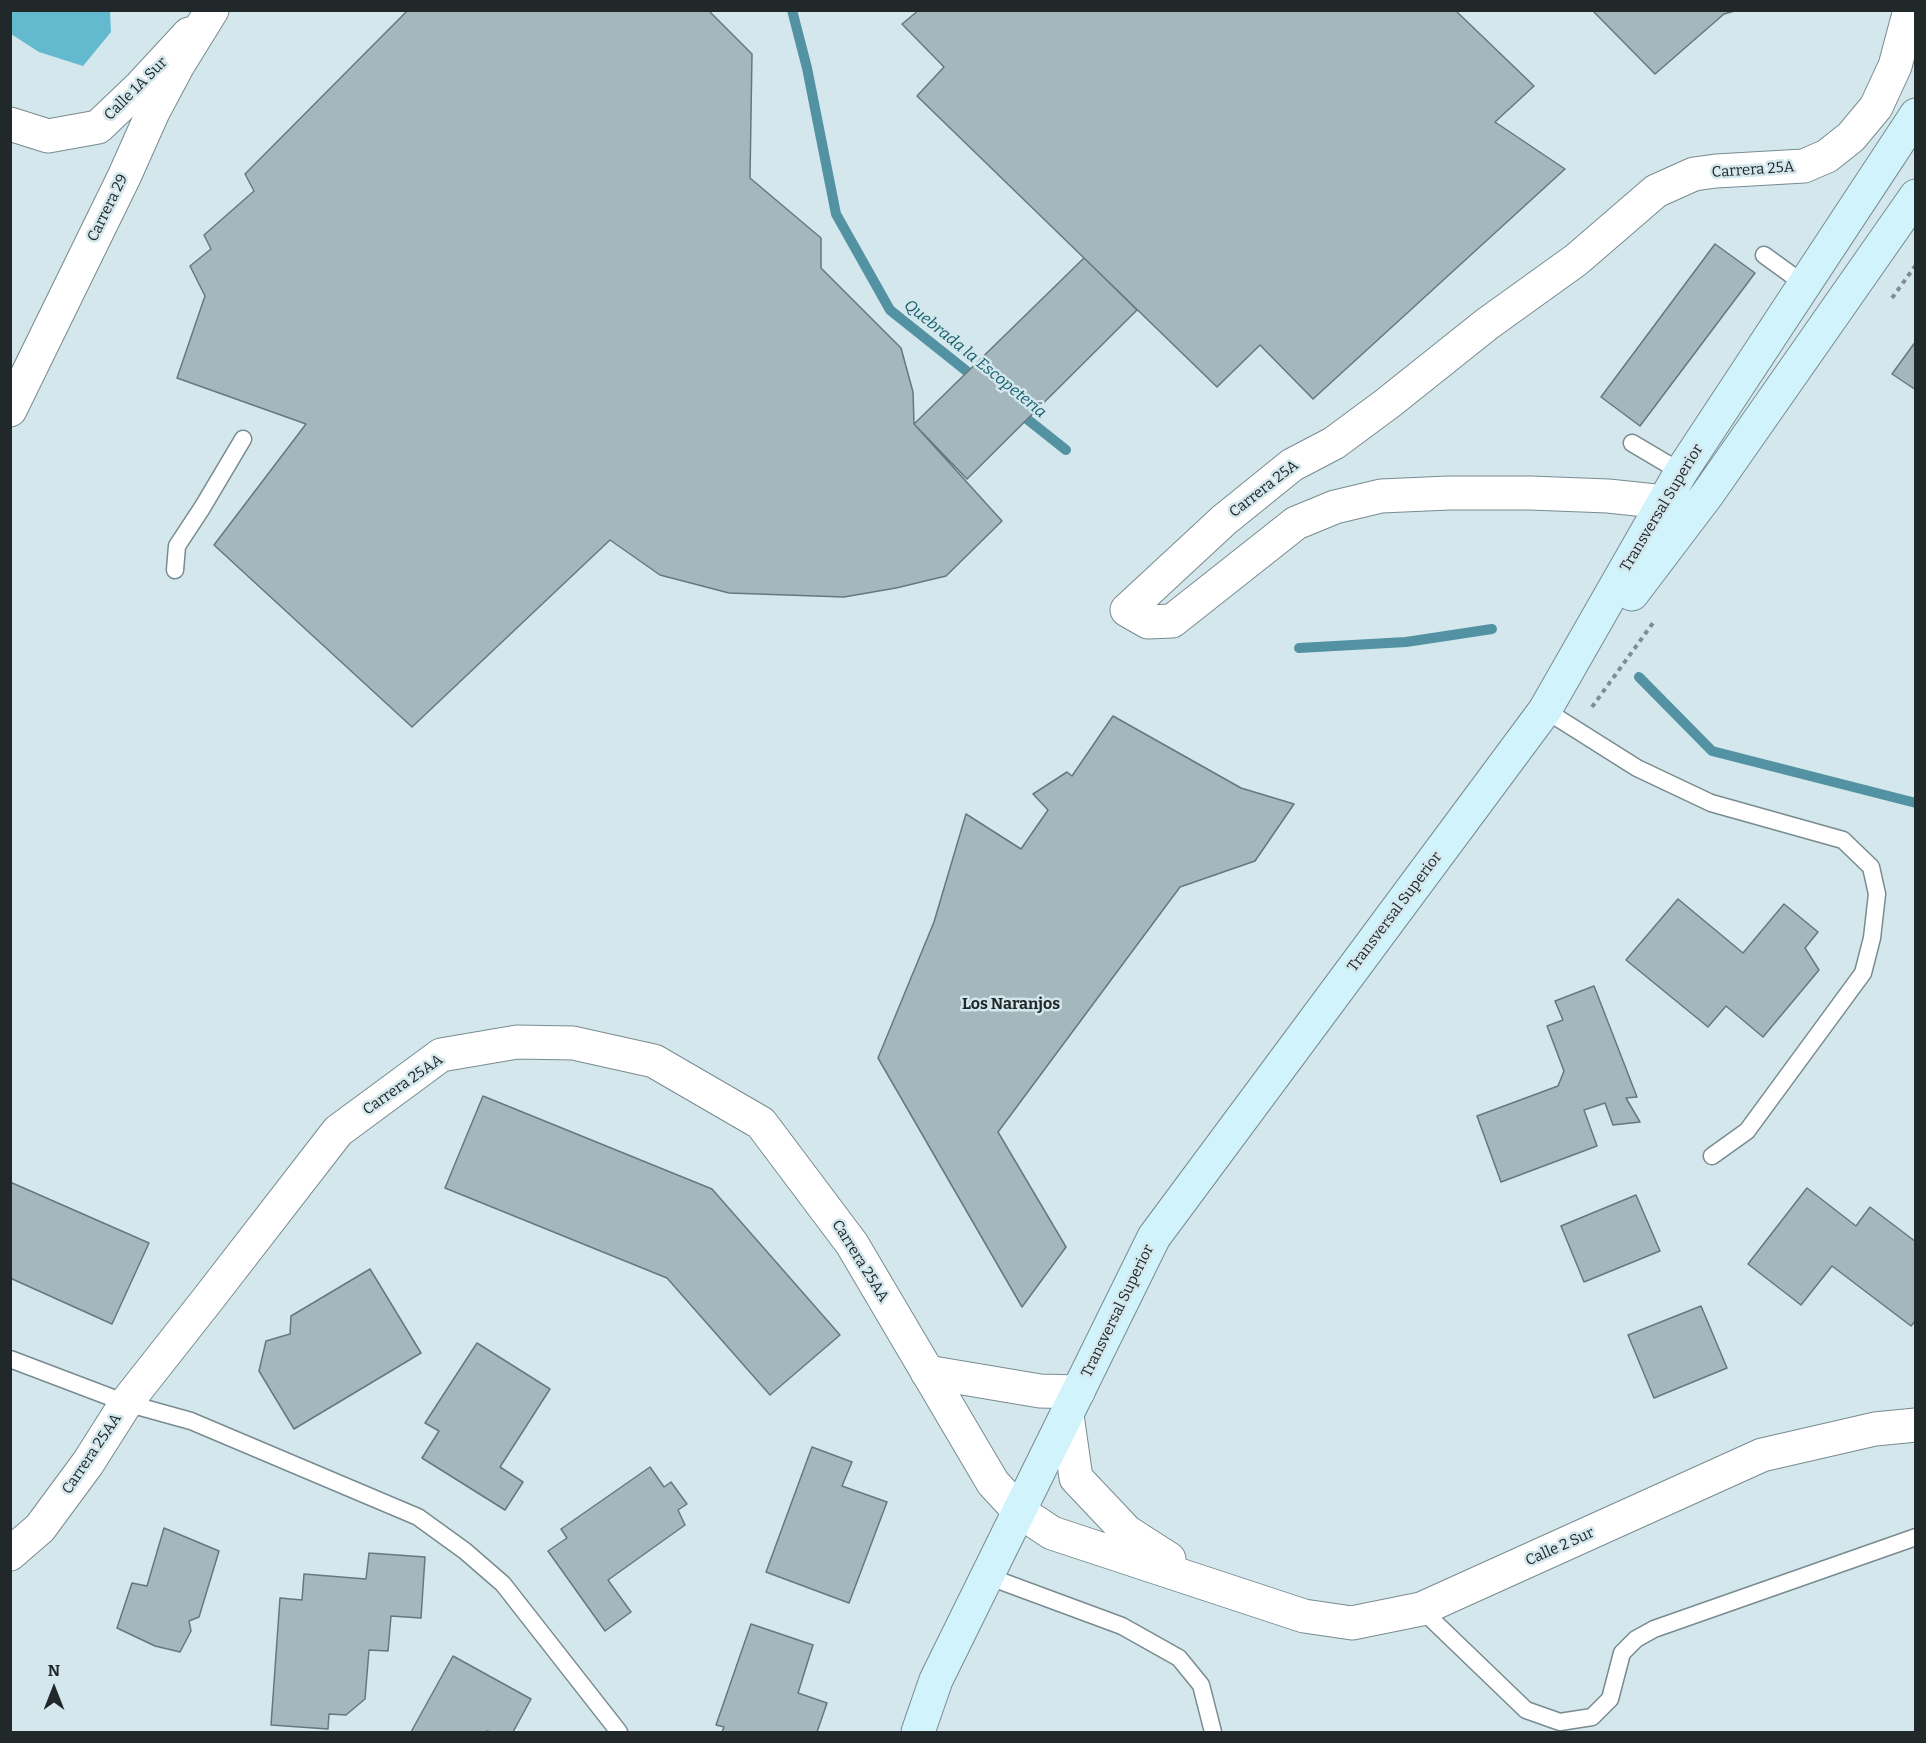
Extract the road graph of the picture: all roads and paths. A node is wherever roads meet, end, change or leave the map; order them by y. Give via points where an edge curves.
1 (211, 10) edge
2 (1908, 13) edge
3 (1916, 115) edge
4 (10, 124) edge
5 (1916, 196) edge
6 (1764, 255) dead end
7 (1806, 280) junction
8 (10, 410) edge
9 (243, 439) dead end
10 (1632, 443) dead end
11 (1682, 472) junction
12 (1665, 502) junction
13 (175, 570) dead end
14 (1548, 705) junction
15 (1712, 1156) dead end
16 (10, 1359) edge
17 (927, 1372) junction
18 (126, 1403) junction
19 (1072, 1404) junction
20 (1916, 1425) edge
21 (1019, 1511) junction
22 (1916, 1537) edge
23 (10, 1554) edge
24 (987, 1576) junction
25 (1203, 1582) junction
26 (1421, 1609) junction
27 (619, 1732) edge
28 (918, 1732) edge
29 (1213, 1732) edge

1 - 4 street, Calle 1A Sur via 98,126 48,136
1 - 8 street, Carrera 29 via 153,112
2 - 12 street, Carrera 25A via 1895,66 1876,107 1851,137 1827,156 1804,166 1694,174 1656,190 1576,260 1334,443 1292,465 1224,520 1127,610 1148,622 1172,621 1296,523 1335,507 1381,496 1530,492
3 - 7 main road, Transversal Superior
5 - 14 main road via 1707,495
6 - 7 lane
7 - 11 main road, Transversal Superior
9 - 13 lane via 177,546
10 - 11 lane
11 - 12 main road, Transversal Superior
12 - 14 main road, Transversal Superior
14 - 15 lane via 1637,768 1711,803 1843,840 1871,867 1877,894 1863,973 1747,1131
14 - 19 main road, Transversal Superior via 1154,1237
16 - 18 lane
17 - 18 street, Carrera 25AA via 852,1244 761,1123 654,1061 573,1043 517,1042 441,1055 338,1131
17 - 19 street via 1040,1391
17 - 21 street, Carrera 25AA via 993,1483
18 - 23 street, Carrera 25AA via 40,1528
18 - 27 lane via 191,1421 418,1517 503,1584
19 - 21 main road, Transversal Superior
19 - 25 street, Calle 2 Sur via 1076,1478 1127,1532
20 - 26 street, Calle 2 Sur via 1875,1429 1762,1455
21 - 24 main road, Transversal Superior
21 - 25 street, Calle 2 Sur via 1052,1533
22 - 26 lane via 1654,1629 1622,1653 1610,1699 1592,1717 1560,1722 1526,1710
24 - 28 main road, Transversal Superior via 936,1680
24 - 29 lane via 1122,1626 1179,1658 1201,1685
25 - 26 street, Calle 2 Sur via 1304,1616 1352,1623

